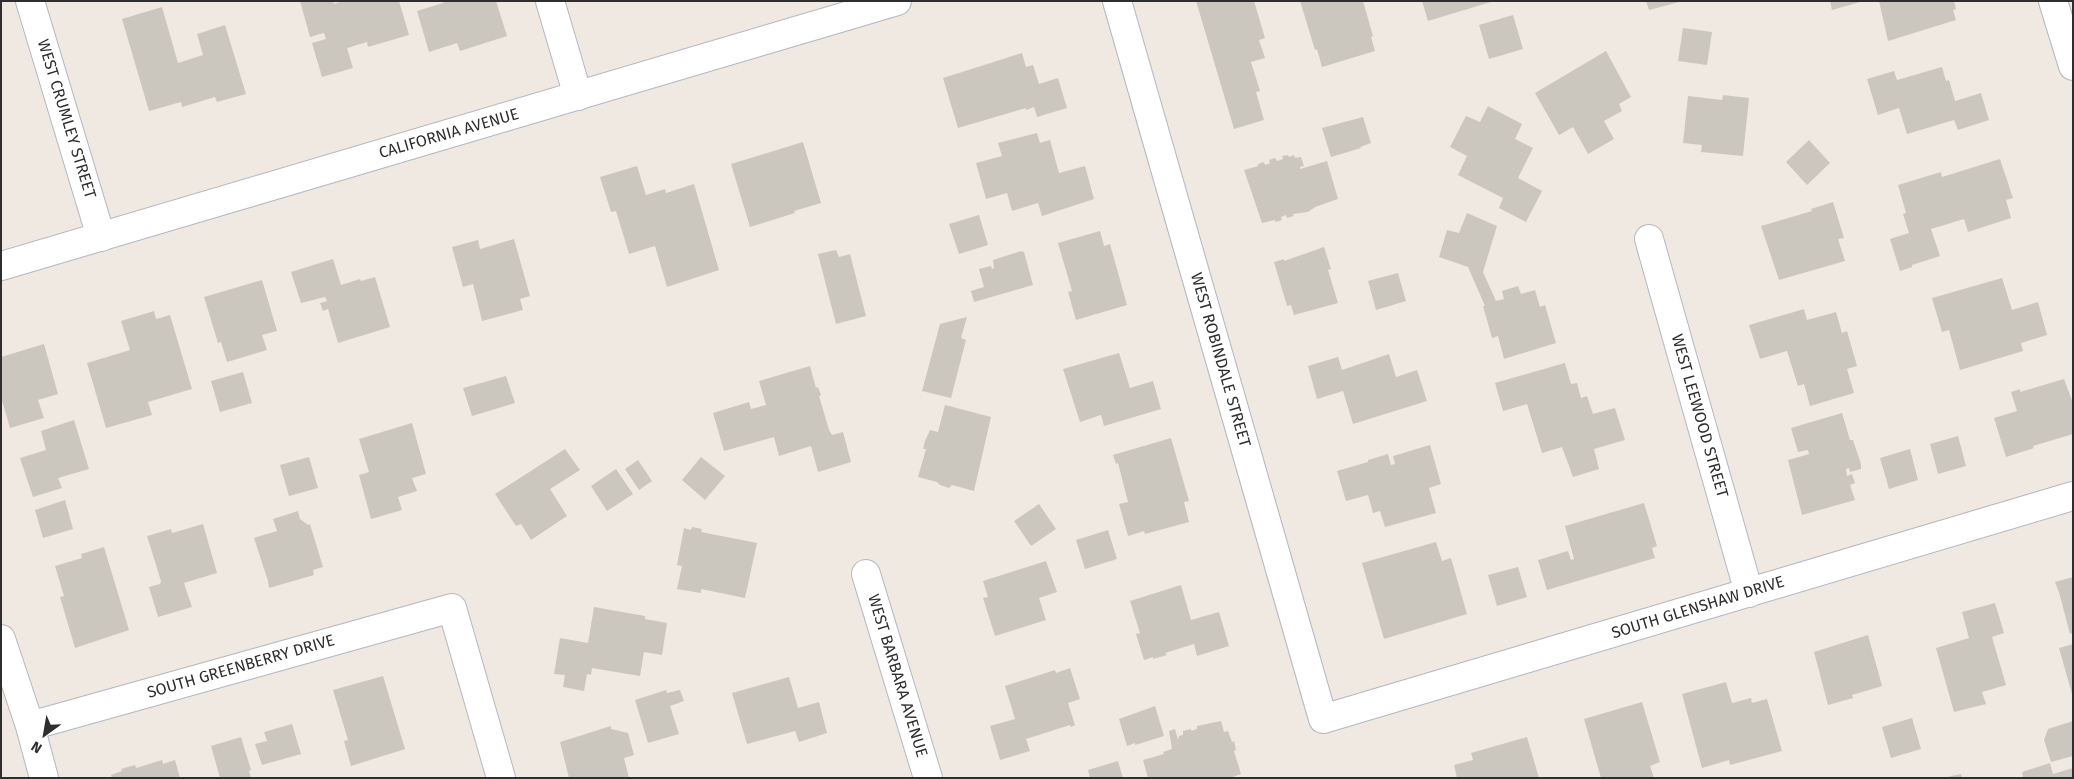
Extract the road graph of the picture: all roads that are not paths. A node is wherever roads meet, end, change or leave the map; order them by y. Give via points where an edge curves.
1 (30, 1) edge
2 (550, 1) edge
3 (897, 1) edge
4 (1117, 1) edge
5 (2053, 1) edge
6 (2073, 66) edge
7 (578, 96) junction
8 (101, 237) junction
9 (1649, 239) dead end
10 (1, 266) edge
11 (2073, 496) edge
12 (866, 574) dead end
13 (1749, 593) junction
14 (1, 639) edge
15 (1324, 719) joint
16 (30, 726) junction
17 (44, 778) edge
18 (501, 778) edge
19 (928, 778) edge

1 - 8 street, WEST CRUMLEY STREET
2 - 7 street
3 - 7 street, CALIFORNIA AVENUE
4 - 15 street, WEST ROBINDALE STREET
5 - 6 street
7 - 8 street, CALIFORNIA AVENUE
8 - 10 street, CALIFORNIA AVENUE
9 - 13 street, WEST LEEWOOD STREET
11 - 13 street, SOUTH GLENSHAW DRIVE
12 - 19 street, WEST BARBARA AVENUE
13 - 15 street, SOUTH GLENSHAW DRIVE
14 - 16 street
16 - 17 street
16 - 18 street, SOUTH GREENBERRY DRIVE via 452,608

